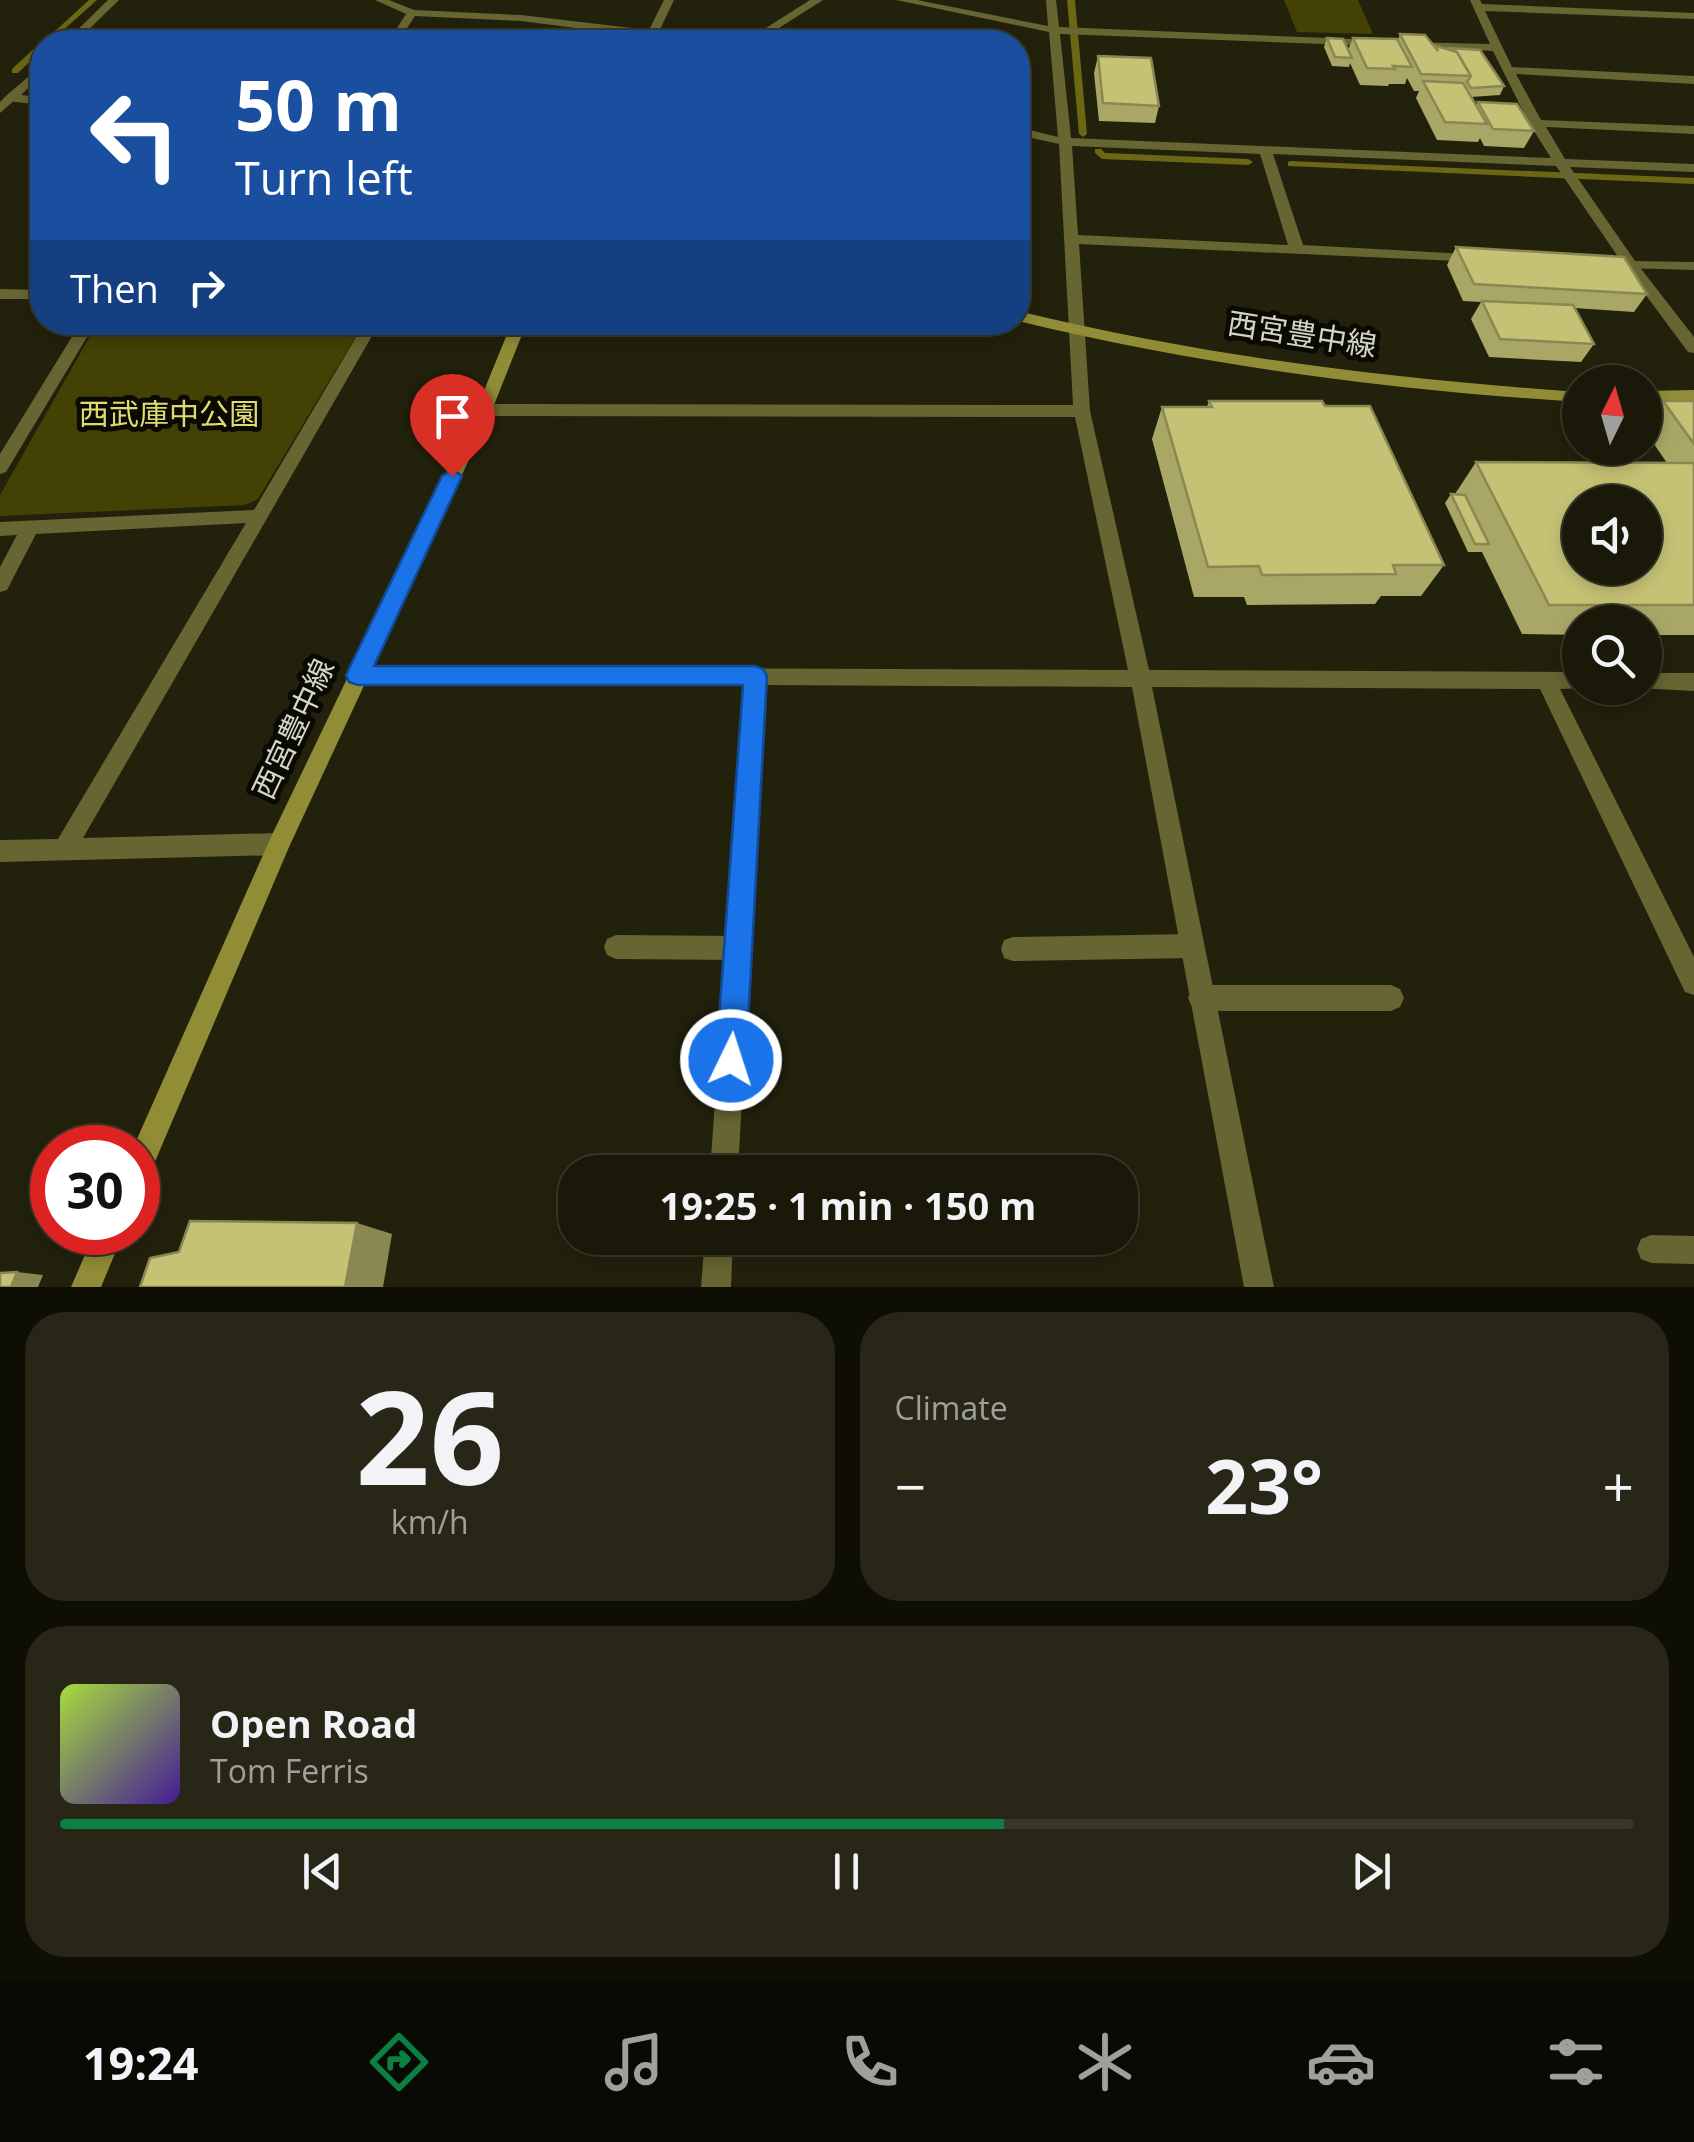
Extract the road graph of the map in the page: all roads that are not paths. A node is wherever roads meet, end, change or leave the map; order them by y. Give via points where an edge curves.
1 (114, 0) edge
2 (380, 0) edge
3 (670, 0) edge
4 (818, 0) edge
5 (902, 0) edge
6 (1051, 0) edge
7 (1477, 4) edge
8 (412, 12) junction
9 (1694, 16) edge
10 (83, 30) edge
11 (401, 30) edge
12 (599, 30) edge
13 (655, 30) edge
14 (769, 30) edge
15 (1059, 31) junction
16 (1381, 43) edge
17 (1400, 44) edge
18 (1496, 48) junction
19 (1508, 70) junction
20 (30, 77) edge
21 (1694, 80) edge
22 (4, 97) edge
23 (30, 100) edge
24 (0, 109) edge
25 (1535, 123) junction
26 (1694, 130) edge
27 (1030, 134) edge
28 (1065, 142) junction
29 (1266, 150) junction
30 (1556, 162) junction
31 (1694, 168) edge
32 (1071, 240) junction
33 (1298, 250) junction
34 (1492, 259) edge
35 (1608, 264) edge
36 (1629, 265) junction
37 (1694, 266) edge
38 (0, 294) edge
39 (30, 295) edge
40 (1030, 319) edge
41 (1076, 331) junction
42 (81, 335) edge
43 (365, 335) edge
44 (515, 335) edge
45 (1694, 348) edge
46 (1694, 395) edge
47 (1562, 396) edge
48 (1662, 396) edge
49 (484, 410) junction
50 (1082, 411) junction
51 (0, 468) edge
52 (258, 516) junction
53 (30, 527) junction
54 (0, 529) edge
55 (0, 585) edge
56 (358, 675) junction
57 (755, 676) junction
58 (1140, 677) junction
59 (1546, 681) junction
60 (1562, 681) edge
61 (1662, 682) edge
62 (1694, 682) edge
63 (279, 844) junction
64 (64, 850) junction
65 (0, 852) edge
66 (616, 946) dead end
67 (1192, 946) junction
68 (738, 948) junction
69 (1013, 949) dead end
70 (1694, 983) edge
71 (1202, 998) junction
72 (1392, 998) dead end
73 (157, 1125) edge
74 (725, 1155) edge
75 (1651, 1250) dead end
76 (1694, 1250) edge
77 (100, 1255) edge
78 (718, 1255) edge
79 (86, 1287) edge
80 (716, 1287) edge
81 (1259, 1287) edge

1 - 10 street
2 - 8 street
3 - 13 street
4 - 14 street
5 - 15 street
6 - 15 street
7 - 9 street
7 - 18 street
8 - 11 street
8 - 12 street
15 - 16 street
15 - 28 street
17 - 18 street
18 - 19 street
19 - 21 street
19 - 25 street
20 - 22 street
22 - 23 street
22 - 24 street
25 - 26 street
25 - 30 street
27 - 28 street
28 - 29 street
28 - 32 street
29 - 30 street
29 - 33 street
30 - 31 street
30 - 36 street
32 - 33 street
32 - 41 street
33 - 34 street
35 - 36 street
36 - 37 street
36 - 45 street
38 - 39 street
40 - 41 main road, 西宮豊中線
41 - 47 main road, 西宮豊中線 via 1346,379
41 - 50 street
42 - 51 street
43 - 52 street
44 - 49 main road, 西宮豊中線
46 - 48 main road
49 - 50 street
49 - 56 main road, 西宮豊中線
50 - 58 street
52 - 53 street
52 - 64 street
53 - 54 street
53 - 55 street
56 - 57 street
56 - 63 main road, 西宮豊中線
57 - 58 street
57 - 68 street
58 - 59 street
58 - 67 street
59 - 60 street
59 - 70 street
61 - 62 street
63 - 64 street
63 - 73 main road, 西宮豊中線
64 - 65 street
66 - 68 street
67 - 69 street
67 - 71 street
68 - 74 street
71 - 72 street
71 - 81 street
75 - 76 street
77 - 79 main road
78 - 80 street

